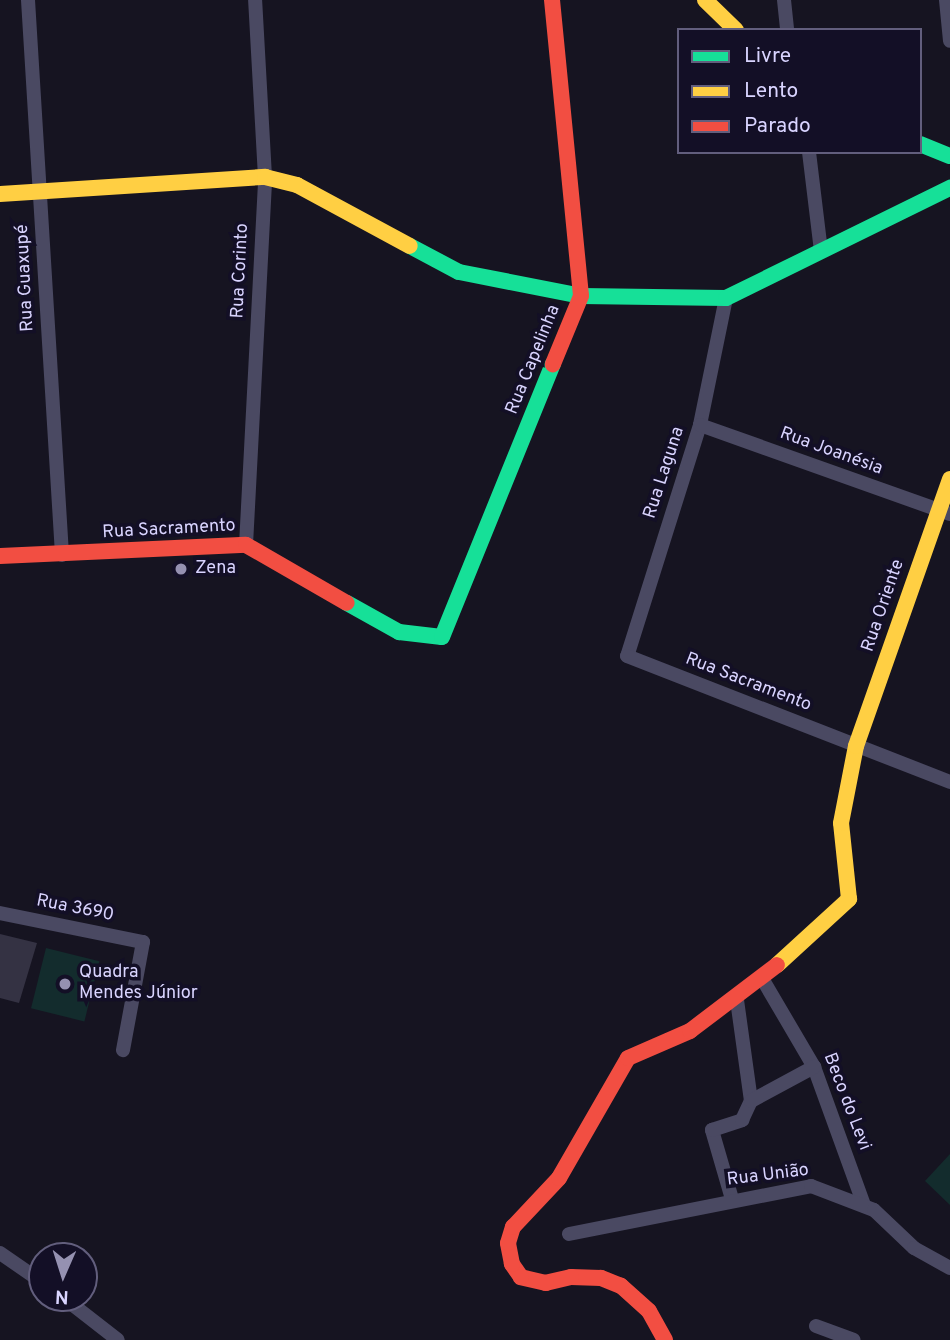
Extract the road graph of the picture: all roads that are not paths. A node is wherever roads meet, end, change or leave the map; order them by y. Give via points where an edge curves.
1 (28, 0) edge
2 (255, 0) edge
3 (552, 0) edge
4 (705, 0) edge
5 (784, 0) edge
6 (946, 0) edge
7 (734, 28) edge
8 (787, 28) edge
9 (950, 41) edge
10 (922, 145) edge
11 (809, 154) edge
12 (950, 156) edge
13 (265, 177) junction
14 (950, 188) edge
15 (40, 191) junction
16 (0, 194) edge
17 (821, 251) junction
18 (581, 296) junction
19 (726, 298) junction
20 (700, 425) junction
21 (950, 479) edge
22 (944, 512) edge
23 (246, 545) junction
24 (62, 555) junction
25 (0, 556) edge
26 (442, 637) joint
27 (627, 656) joint
28 (856, 746) junction
29 (950, 782) edge
30 (0, 914) edge
31 (763, 980) junction
32 (737, 1000) junction
33 (123, 1050) dead end
34 (814, 1067) junction
35 (751, 1101) junction
36 (732, 1199) junction
37 (864, 1205) junction
38 (569, 1234) dead end
39 (0, 1253) edge
40 (950, 1268) edge
41 (28, 1273) edge
42 (82, 1312) edge
43 (816, 1326) dead end
44 (118, 1340) edge
45 (665, 1340) edge
46 (855, 1340) edge

1 - 15 street, Rua Guaxupé
2 - 13 street, Rua Corinto
3 - 18 street, Rua Capelinha
4 - 7 street
5 - 8 street
6 - 9 street
10 - 12 street
11 - 17 street
13 - 15 street
13 - 18 street via 297,184 459,271
13 - 23 street, Rua Corinto
14 - 17 street
15 - 16 street
15 - 24 street, Rua Guaxupé
17 - 19 street
18 - 19 street
18 - 26 street, Rua Capelinha
19 - 20 street, Rua Laguna
20 - 22 street, Rua Joanésia
20 - 27 street, Rua Laguna
21 - 22 street, Rua Oriente
22 - 28 street, Rua Oriente
23 - 24 street, Rua Sacramento
23 - 26 street, Rua Sacramento via 399,632
24 - 25 street, Rua Sacramento
27 - 28 street, Rua Sacramento
28 - 29 street, Rua Sacramento
28 - 31 street, Rua Oriente via 841,823 849,899
30 - 33 street, Rua 3690 via 143,943
31 - 32 street
31 - 34 street, Beco do Levi
32 - 35 street
32 - 45 street via 690,1031 628,1058 559,1178 513,1227 508,1244 512,1264 521,1277 546,1283 571,1277 601,1278 621,1286 649,1311
34 - 35 street
34 - 37 street, Beco do Levi
35 - 36 street via 742,1120 712,1130
36 - 37 street, Rua União via 811,1186
36 - 38 street, Rua União
37 - 40 street, Rua União via 914,1248
39 - 41 street
42 - 44 street
43 - 46 street

